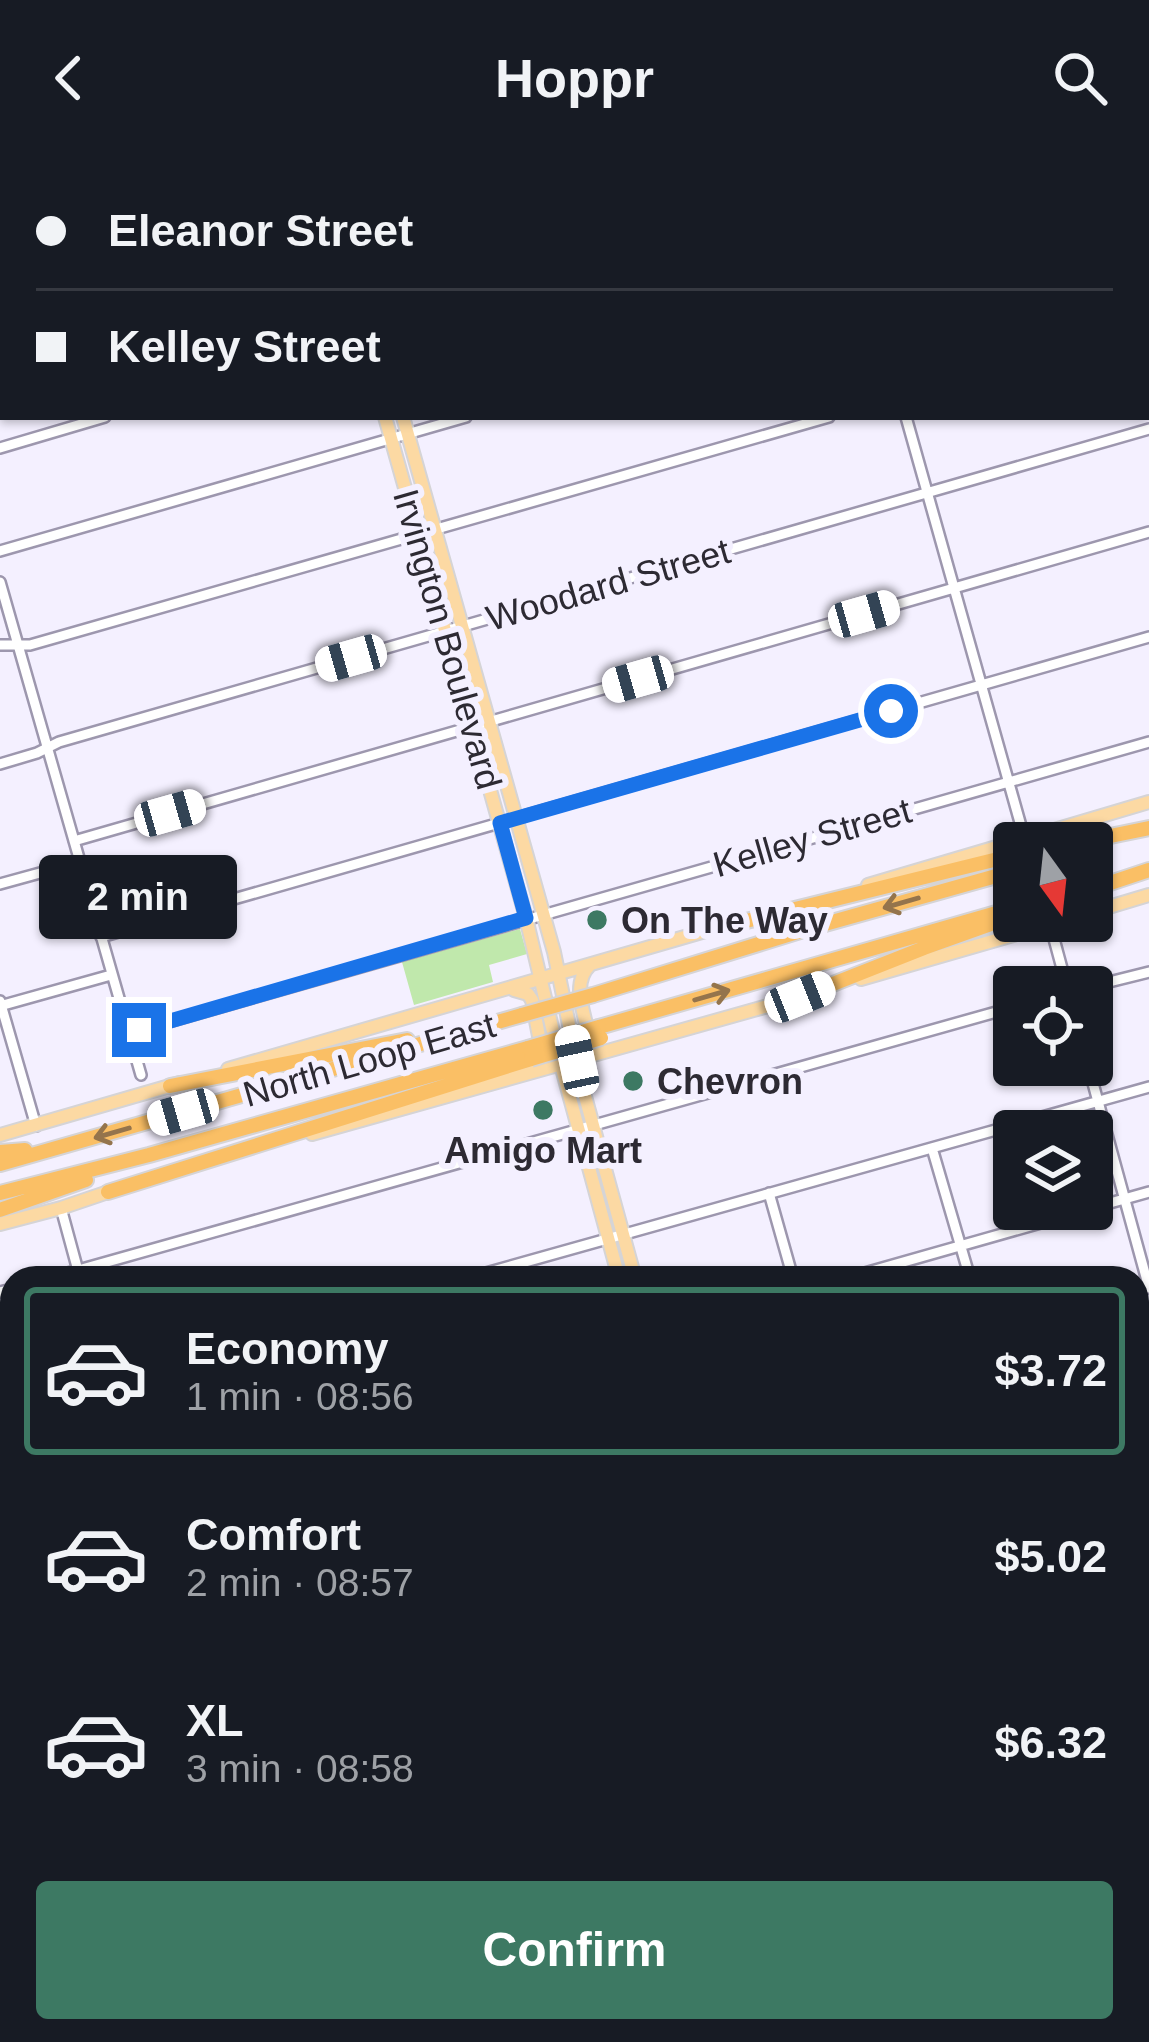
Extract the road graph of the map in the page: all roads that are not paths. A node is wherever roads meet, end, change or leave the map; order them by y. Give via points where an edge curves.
1 (95, 420) edge
2 (386, 420) edge
3 (404, 420) edge
4 (456, 420) edge
5 (819, 420) edge
6 (907, 420) edge
7 (1149, 430) edge
8 (408, 434) junction
9 (392, 438) junction
10 (0, 448) edge
11 (927, 492) junction
12 (436, 530) junction
13 (1149, 532) edge
14 (418, 535) junction
15 (0, 551) edge
16 (0, 582) edge
17 (954, 589) junction
18 (462, 626) junction
19 (446, 631) junction
20 (1149, 637) edge
21 (18, 644) junction
22 (0, 645) edge
23 (982, 685) junction
24 (489, 722) junction
25 (472, 727) junction
26 (1149, 742) edge
27 (47, 748) junction
28 (0, 764) edge
29 (1008, 781) junction
30 (1149, 802) edge
31 (516, 818) junction
32 (1020, 822) edge
33 (500, 823) junction
34 (1149, 830) edge
35 (1113, 836) edge
36 (74, 841) junction
37 (1113, 841) edge
38 (993, 860) edge
39 (80, 862) junction
40 (1149, 869) edge
41 (993, 877) edge
42 (1113, 880) edge
43 (0, 884) edge
44 (1149, 895) edge
45 (1113, 906) edge
46 (543, 914) junction
47 (526, 918) junction
48 (993, 918) edge
49 (993, 920) edge
50 (726, 926) junction
51 (100, 937) junction
52 (993, 941) edge
53 (591, 964) junction
54 (1149, 972) edge
55 (559, 974) junction
56 (111, 975) junction
57 (542, 979) junction
58 (1113, 981) edge
59 (507, 989) junction
60 (800, 997) junction
61 (0, 1004) edge
62 (993, 1013) edge
63 (501, 1022) junction
64 (130, 1033) junction
65 (602, 1039) junction
66 (530, 1053) junction
67 (577, 1061) junction
68 (561, 1065) junction
69 (141, 1075) dead end
70 (524, 1075) junction
71 (170, 1086) junction
72 (1093, 1086) edge
73 (1149, 1087) edge
74 (1097, 1102) junction
75 (36, 1126) junction
76 (594, 1126) junction
77 (578, 1131) junction
78 (0, 1135) edge
79 (60, 1147) junction
80 (932, 1148) junction
81 (0, 1152) edge
82 (149, 1155) junction
83 (0, 1164) edge
84 (108, 1192) junction
85 (1149, 1192) edge
86 (0, 1193) edge
87 (770, 1193) junction
88 (1124, 1199) junction
89 (1113, 1202) edge
90 (62, 1208) junction
91 (0, 1210) edge
92 (0, 1224) edge
93 (1016, 1230) edge
94 (623, 1234) junction
95 (608, 1238) junction
96 (962, 1245) junction
97 (76, 1266) edge
98 (106, 1266) edge
99 (510, 1266) edge
100 (616, 1266) edge
101 (632, 1266) edge
102 (791, 1266) edge
103 (889, 1266) edge
104 (967, 1266) edge
105 (1143, 1266) edge

1 - 10 street
2 - 9 main road, Irvington Boulevard
3 - 8 main road, Irvington Boulevard
4 - 8 street
5 - 12 street
6 - 11 street
7 - 11 street, Woodard Street
8 - 9 street
8 - 12 main road, Irvington Boulevard
9 - 14 main road, Irvington Boulevard
9 - 15 street
11 - 17 street
11 - 18 street, Woodard Street
12 - 14 street
12 - 18 main road, Irvington Boulevard
13 - 17 street
14 - 19 main road, Irvington Boulevard
14 - 21 street
16 - 21 street
17 - 23 street
17 - 24 street
18 - 19 street, Woodard Street
18 - 24 main road, Irvington Boulevard
19 - 25 main road, Irvington Boulevard
19 - 27 street, Woodard Street
20 - 23 street
21 - 22 street
21 - 27 street
23 - 29 street
23 - 31 street
24 - 25 street
24 - 31 main road, Irvington Boulevard
25 - 33 main road, Irvington Boulevard
25 - 36 street
26 - 29 street, Kelley Street
27 - 28 street, Woodard Street
27 - 36 street
29 - 32 street
29 - 46 street, Kelley Street
30 - 50 main road
31 - 33 street
31 - 46 main road, Irvington Boulevard
33 - 47 main road, Irvington Boulevard
33 - 51 street
34 - 35 highway
34 - 37 highway
36 - 39 street
38 - 50 highway
39 - 43 street
39 - 51 street
40 - 42 highway
41 -> 63 highway, North Loop East, bridge
44 - 45 main road
46 - 47 street, Kelley Street
46 - 55 main road, Irvington Boulevard
47 - 57 main road, Irvington Boulevard
47 - 64 street, Kelley Street
65 -> 48 highway, North Loop East via 629,1018
49 - 60 highway
50 - 53 main road
51 - 56 street
52 - 60 main road
53 - 55 main road
53 - 65 main road via 579,986 592,1045
54 - 58 street
55 - 57 main road
55 - 67 main road, Irvington Boulevard
56 - 61 street
56 - 64 street
57 - 59 main road
57 - 68 main road, Irvington Boulevard
59 - 70 main road via 532,1000 542,1060
59 - 71 main road
60 - 65 main road
61 - 75 street
62 - 76 street
63 - 71 highway
63 -> 79 highway, North Loop East
64 - 69 street
65 - 66 highway, North Loop East, bridge
65 - 67 main road
66 - 82 highway, North Loop East
66 - 84 highway
67 - 68 main road
67 - 76 main road, Irvington Boulevard
68 - 70 main road
68 - 77 main road, Irvington Boulevard
70 - 84 main road
71 - 75 main road
72 - 74 street
73 - 74 street
74 - 80 street
74 - 88 street
75 - 78 main road
76 - 77 street
76 - 94 main road, Irvington Boulevard
77 - 95 main road, Irvington Boulevard
77 - 98 street
79 - 81 highway
79 - 83 highway, North Loop East
80 - 87 street
80 - 96 street
82 - 86 highway, North Loop East
82 - 91 highway
84 - 90 main road
85 - 88 street
87 - 94 street
87 - 102 street
88 - 89 street
88 - 105 street
90 - 92 main road
90 - 97 street
93 - 96 street
94 - 95 street
94 - 101 main road, Irvington Boulevard
95 - 99 street
95 - 100 main road, Irvington Boulevard
96 - 103 street
96 - 104 street

